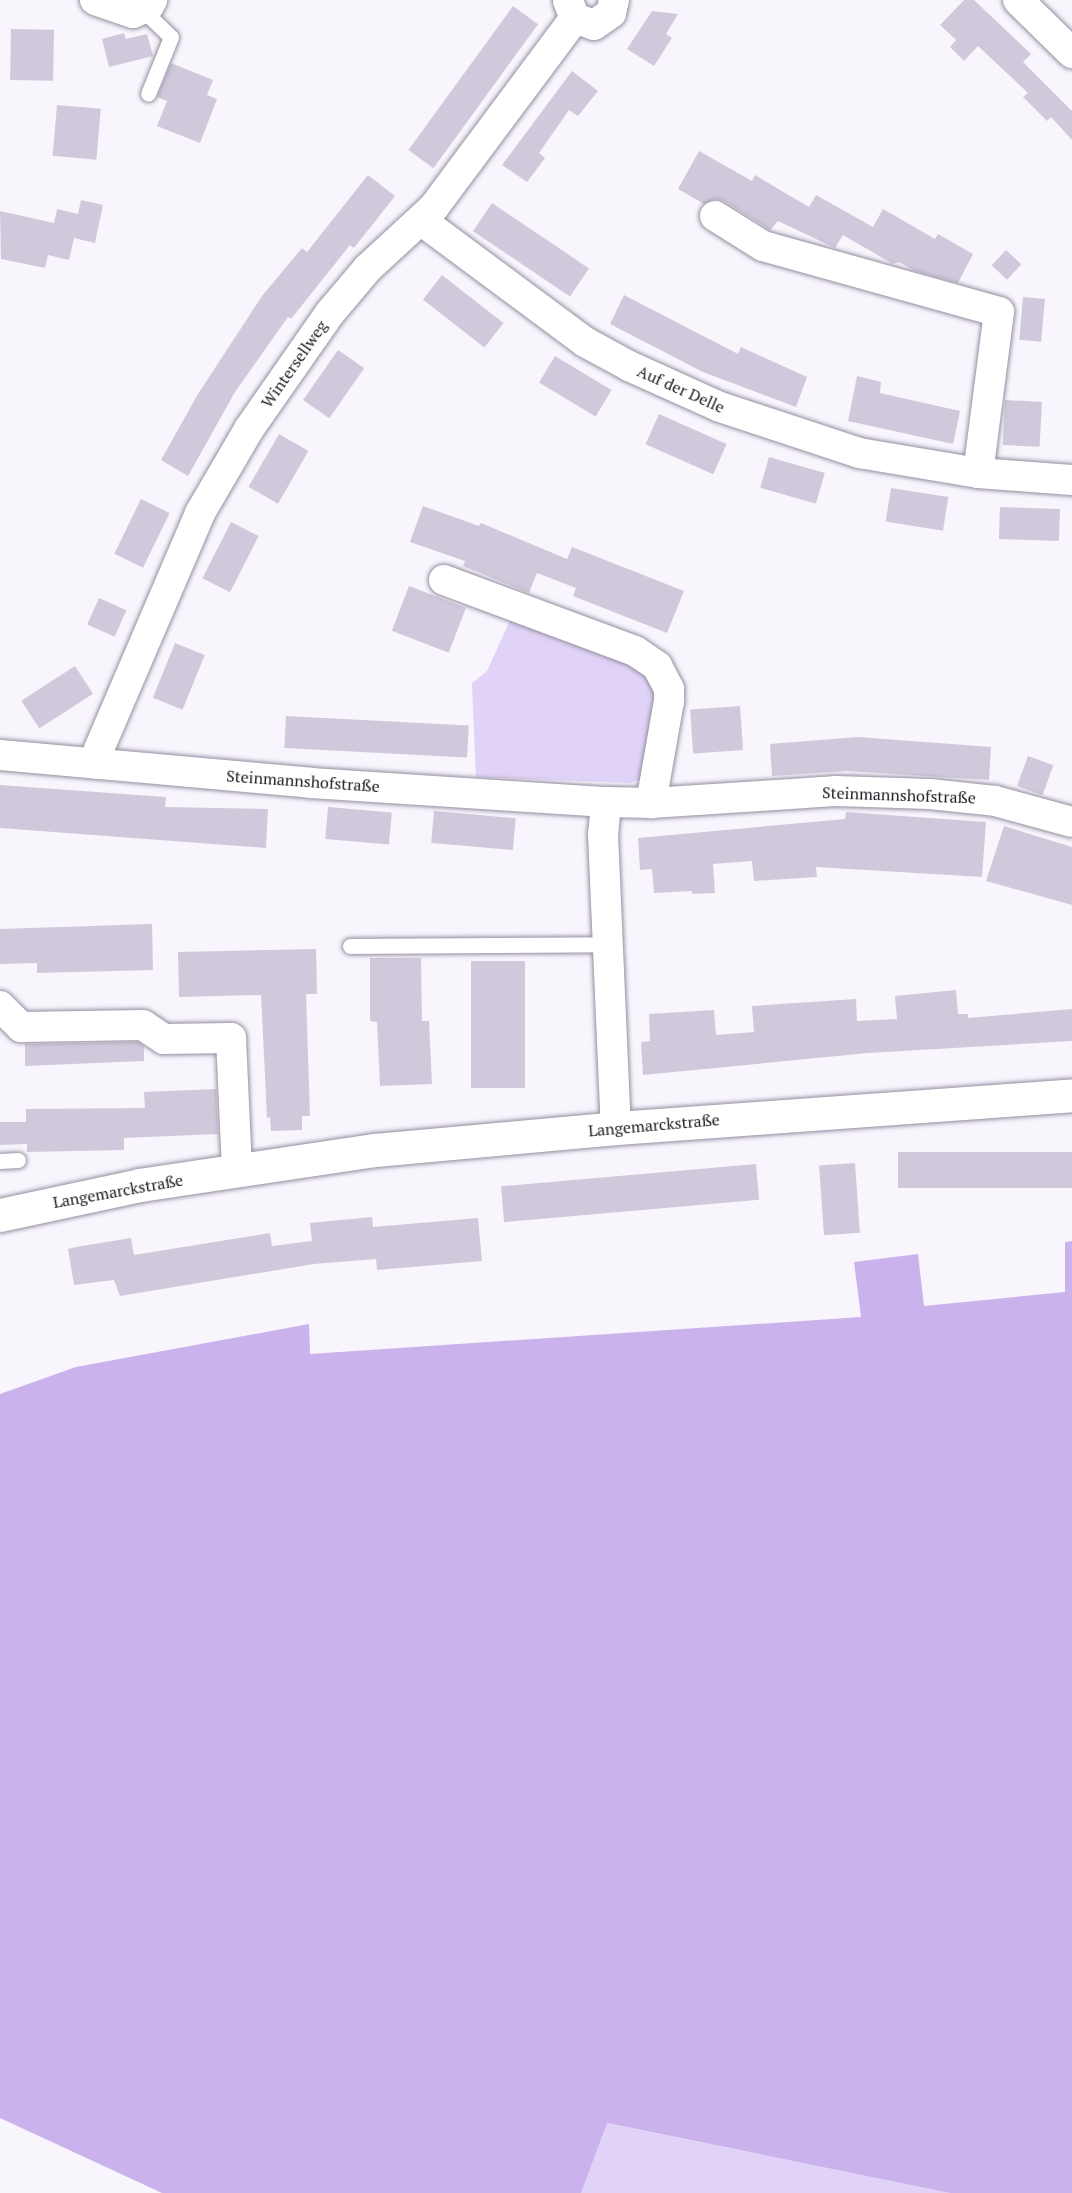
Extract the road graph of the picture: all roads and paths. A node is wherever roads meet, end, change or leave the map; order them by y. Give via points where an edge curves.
1 (95, 0) edge
2 (614, 0) edge
3 (1018, 0) edge
4 (147, 4) edge
5 (572, 9) edge
6 (1072, 53) edge
7 (148, 94) dead end
8 (715, 216) dead end
9 (422, 221) junction
10 (978, 473) junction
11 (1072, 480) edge
12 (444, 580) dead end
13 (0, 755) edge
14 (97, 764) junction
15 (606, 802) junction
16 (651, 803) junction
17 (1072, 822) edge
18 (607, 944) junction
19 (350, 946) dead end
20 (0, 1006) edge
21 (1072, 1095) edge
22 (616, 1128) junction
23 (18, 1160) dead end
24 (0, 1161) edge
25 (237, 1171) junction
26 (0, 1215) edge

1 - 4 street via 123,12
2 - 5 street, Wintersellweg via 611,13 602,22 589,25
3 - 6 street
4 - 7 lane via 171,37
5 - 9 street, Wintersellweg
8 - 10 street via 763,246 999,312
9 - 10 street, Auf der Delle via 585,342 676,389 821,443
9 - 14 street, Wintersellweg via 368,268 330,313 249,429 200,513 99,749
10 - 11 street, Auf der Delle
12 - 16 street via 635,651 657,666 669,688 669,701
13 - 14 street, Steinmannshofstraße
14 - 15 street, Steinmannshofstraße via 310,783
15 - 16 street, Steinmannshofstraße
15 - 18 street via 603,834
16 - 17 street, Steinmannshofstraße via 835,790 892,792 994,801
18 - 19 lane
18 - 22 street
20 - 25 street via 21,1027 143,1025 164,1039 231,1038
21 - 22 street, Langemarckstraße
22 - 25 street, Langemarckstraße via 375,1150
23 - 24 lane
25 - 26 street, Langemarckstraße via 140,1185

